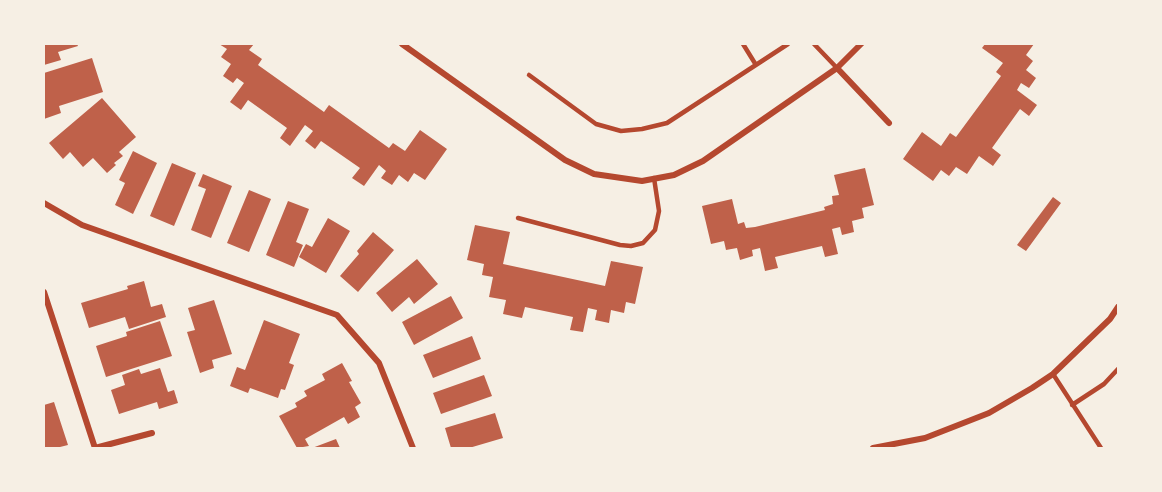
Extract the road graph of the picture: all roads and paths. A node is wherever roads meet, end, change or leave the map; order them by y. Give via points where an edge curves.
1 (402, 44) edge
2 (743, 44) edge
3 (788, 44) edge
4 (814, 44) edge
5 (861, 44) edge
6 (756, 65) junction
7 (837, 68) junction
8 (529, 75) dead end
9 (889, 123) dead end
10 (654, 178) junction
11 (44, 203) edge
12 (518, 218) dead end
13 (44, 292) edge
14 (1119, 307) edge
15 (1119, 369) edge
16 (1053, 374) junction
17 (1072, 405) junction
18 (152, 433) dead end
19 (95, 448) edge
20 (413, 448) edge
21 (873, 448) edge
22 (1101, 448) edge

1 - 10 street via 565,160 594,174 642,181
2 - 6 lane
3 - 6 lane
4 - 7 lane
5 - 7 street
6 - 8 lane via 667,123 621,131 596,124
7 - 9 street
7 - 10 street via 703,161 674,175
10 - 12 lane via 658,211 655,230 643,243 620,245
11 - 20 street via 82,225 337,315 379,363
13 - 19 street
14 - 16 street
15 - 17 lane
16 - 17 lane
16 - 21 street via 989,413 925,438
17 - 22 lane
18 - 19 street

